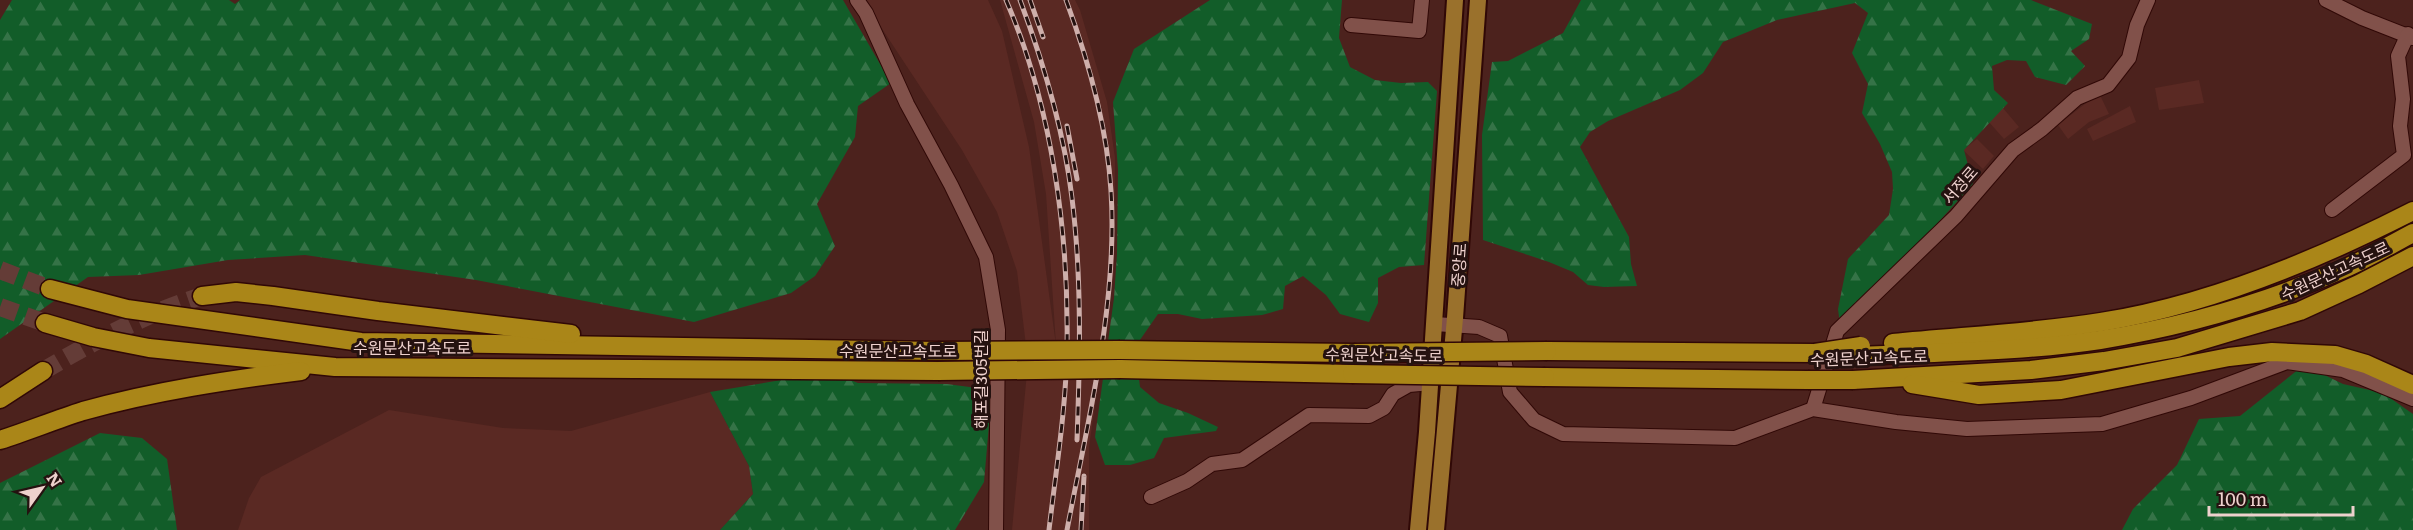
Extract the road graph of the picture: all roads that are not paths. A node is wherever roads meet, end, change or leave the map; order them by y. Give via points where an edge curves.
1 (857, 0) edge
2 (1422, 0) edge
3 (1455, 0) edge
4 (1478, 0) edge
5 (2148, 0) edge
6 (2326, 0) edge
7 (1351, 25) dead end
8 (2411, 36) edge
9 (2408, 156) edge
10 (2332, 210) dead end
11 (2413, 211) edge
12 (2413, 233) edge
13 (2413, 256) edge
14 (50, 289) tunnel mouth
15 (202, 296) tunnel mouth
16 (45, 323) tunnel mouth
17 (1435, 324) junction
18 (1454, 325) junction
19 (662, 345) junction
20 (1860, 351) junction
21 (335, 366) junction
22 (43, 371) tunnel mouth
23 (1875, 379) junction
24 (1431, 383) junction
25 (2413, 385) edge
26 (0, 399) edge
27 (2413, 399) edge
28 (1813, 409) junction
29 (0, 440) edge
30 (1151, 497) dead end
31 (996, 530) edge
32 (1418, 530) edge
33 (1436, 530) edge

1 - 31 street, 해포길305번길 via 986,257 998,330
2 - 7 street via 1419,31
3 - 17 main road, 중앙로
4 - 18 main road, 중앙로
5 - 28 street, 서정로 via 2129,58 2108,85 2077,98 2013,150 1956,216 1837,331
6 - 8 street
8 - 9 street via 2398,56 2403,99 2400,126
9 - 10 street
11 - 20 highway via 2351,243 2194,300 2103,322
12 - 20 highway, 수원문산고속도로 via 2295,289 2174,326 2098,340 1973,352
13 - 23 highway, 수원문산고속도로 via 2300,311 2177,348 2031,370
14 - 19 highway, 수원문산고속도로 via 127,309 361,342
15 - 19 highway, 수원문산고속도로 via 236,292
16 - 21 highway, 수원문산고속도로 via 93,338 150,348
17 - 18 street
17 - 24 main road, 중앙로
18 - 28 street via 1479,327 1500,336 1510,392 1534,420 1563,434 1735,438
18 - 33 main road, 중앙로
19 - 20 highway, 수원문산고속도로, bridge via 938,351
21 - 23 highway, 수원문산고속도로, bridge via 1120,369
21 - 29 highway, 수원문산고속도로 via 218,381 145,396 81,412
22 - 26 highway
23 - 25 highway via 1979,395 2061,390 2272,352 2335,355
24 - 30 street via 1409,385 1369,416 1309,415 1242,460 1212,464 1187,482
24 - 32 main road, 중앙로
27 - 28 street via 2343,370 2287,362 2191,398 2102,424 1967,429

